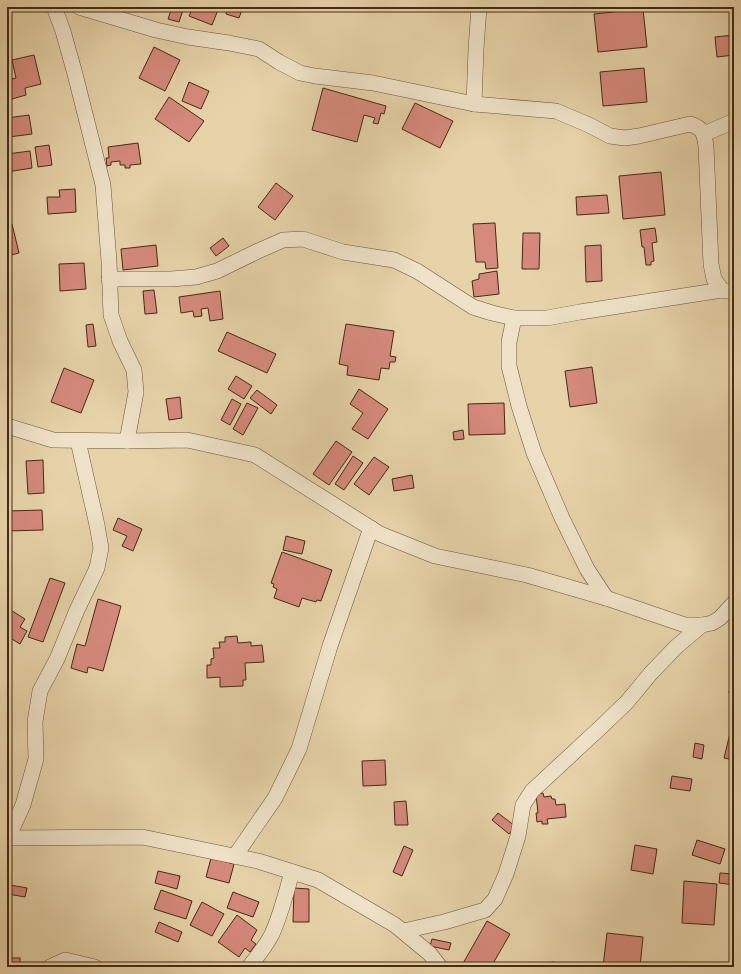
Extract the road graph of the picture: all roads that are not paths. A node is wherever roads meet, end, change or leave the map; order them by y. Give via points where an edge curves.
1 (54, 7) edge
2 (79, 7) edge
3 (478, 7) edge
4 (474, 104) junction
5 (734, 121) edge
6 (704, 134) junction
7 (109, 279) junction
8 (728, 291) edge
9 (514, 318) junction
10 (7, 426) edge
11 (78, 441) junction
12 (127, 441) junction
13 (371, 528) junction
14 (606, 598) junction
15 (734, 603) edge
16 (702, 625) junction
17 (8, 838) edge
18 (235, 856) junction
19 (292, 872) junction
20 (403, 931) junction
21 (50, 967) edge
22 (95, 967) edge
23 (249, 967) edge
24 (440, 967) edge

1 - 7 street via 73,66 103,185
2 - 4 street via 156,30 259,49 300,73
3 - 4 street
4 - 6 street via 556,111 610,136 625,138 690,124 698,127
5 - 6 street
6 - 8 street via 711,264 714,279
7 - 9 street via 196,277 283,240 303,239 343,252 394,260 417,271 473,307
7 - 12 street via 111,315 134,370 136,392
8 - 9 street via 547,318
9 - 14 street via 509,342 509,366 531,446 587,569
10 - 11 street via 53,440
11 - 12 street
11 - 17 street via 101,548 97,568 40,691 35,722 36,759 23,805
12 - 13 street via 186,440 255,455
13 - 14 street via 435,556 527,576
13 - 18 street via 330,646 299,749 274,798
14 - 16 street via 685,625
15 - 16 street via 720,618
16 - 20 street via 676,647 627,702 532,791 523,805 518,836 506,874 495,899 485,910
17 - 18 street via 142,837
18 - 19 street
19 - 20 street via 318,880
19 - 23 street via 283,906 271,935
20 - 24 street via 430,954
21 - 22 street via 65,960

